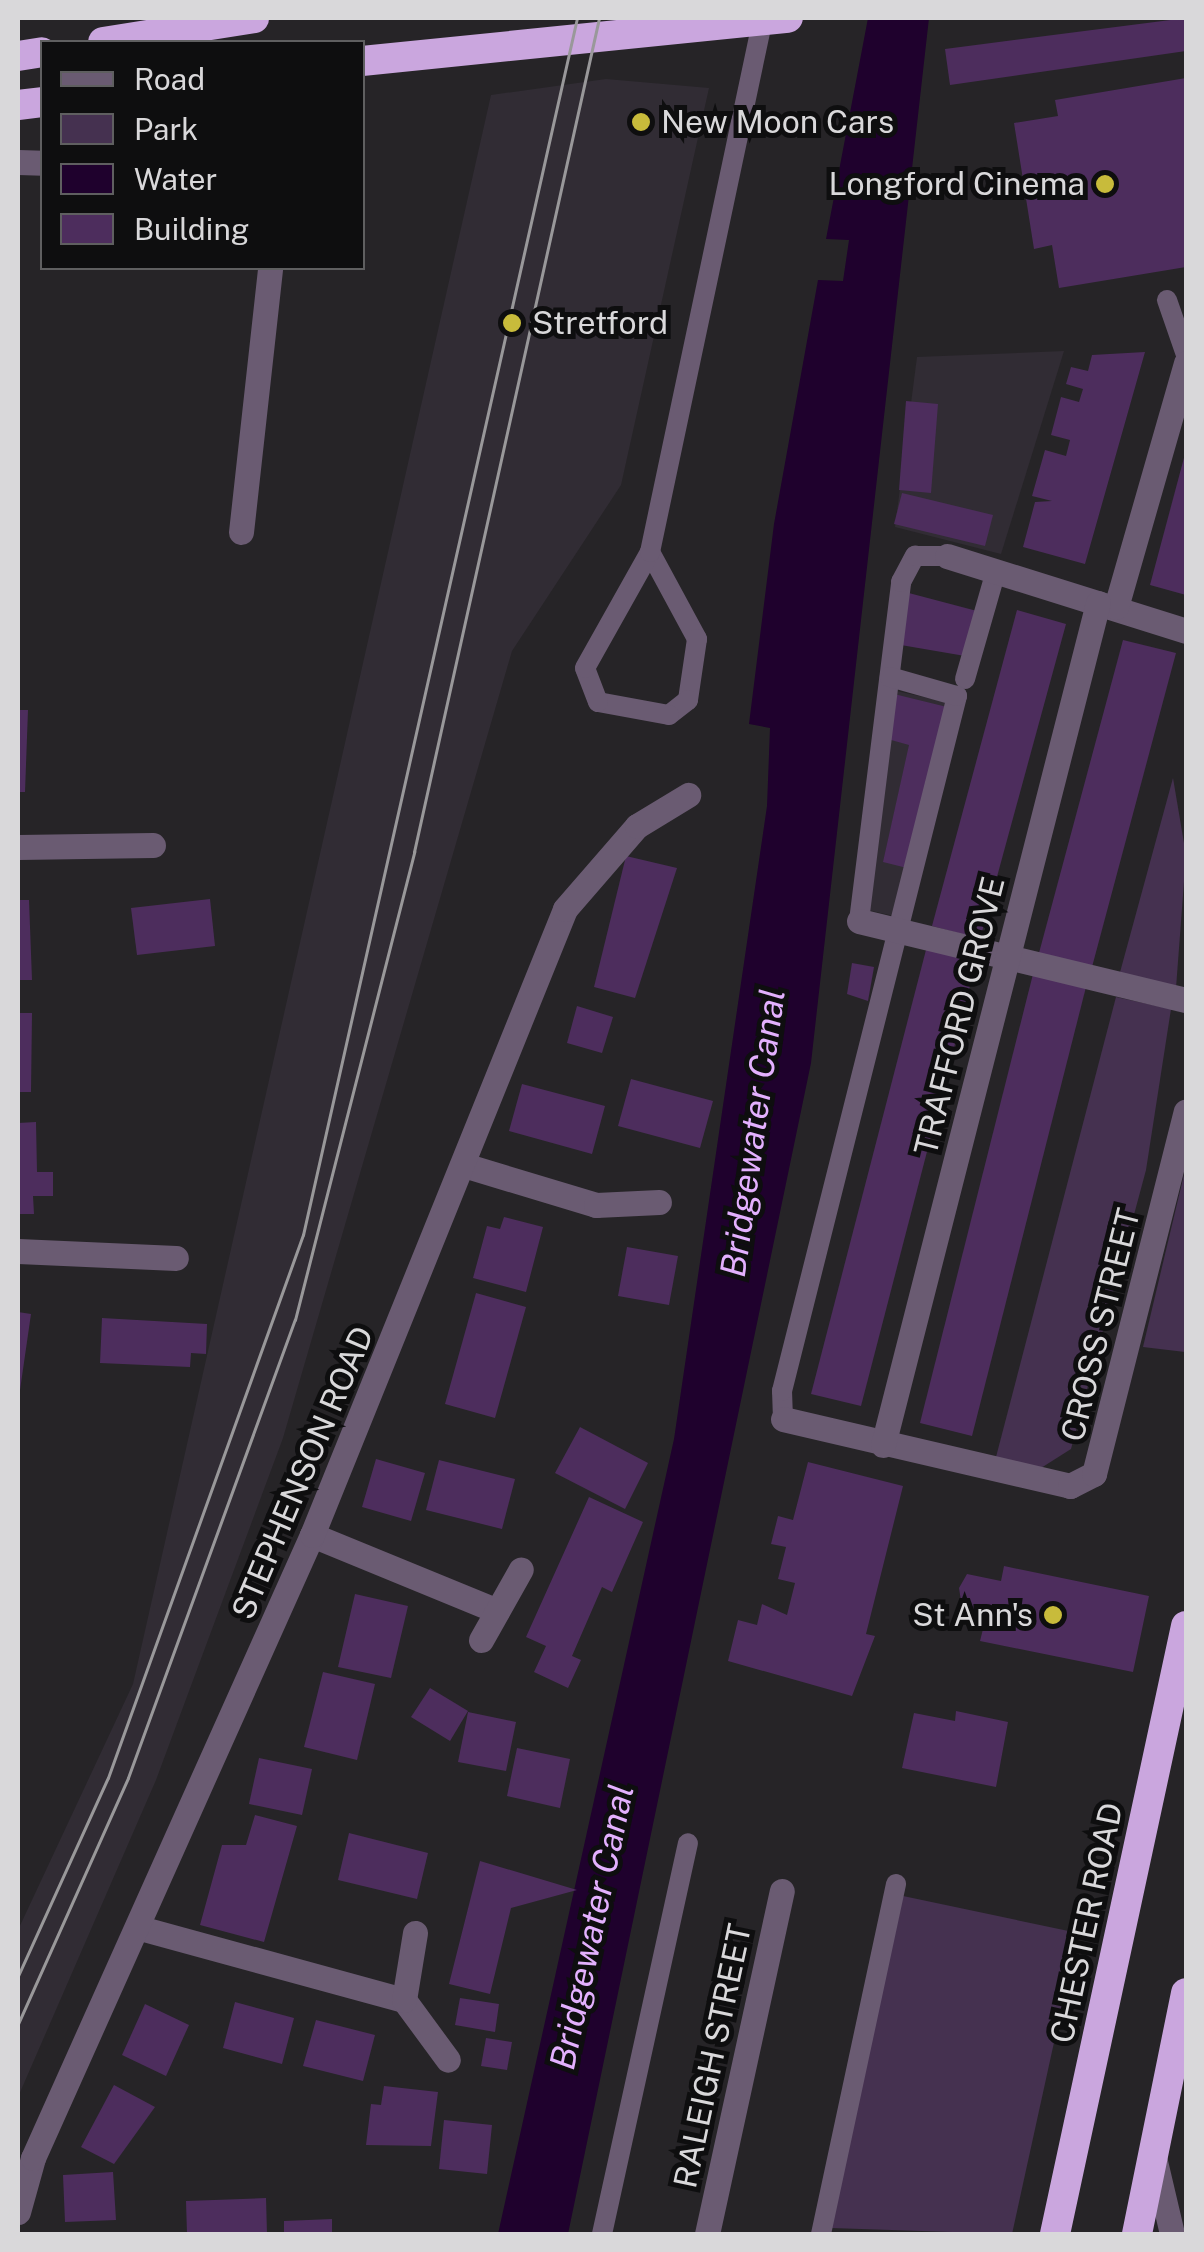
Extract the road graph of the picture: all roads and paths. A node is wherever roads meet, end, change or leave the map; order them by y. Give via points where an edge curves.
1 (254, 18) edge
2 (771, 18) edge
3 (116, 40) edge
4 (365, 62) edge
5 (270, 270) edge
6 (1167, 300) dead end
7 (1186, 355) edge
8 (1186, 363) edge
9 (241, 532) dead end
10 (650, 552) junction
11 (947, 556) joint
12 (996, 571) junction
13 (1107, 605) junction
14 (1186, 631) edge
15 (890, 676) junction
16 (965, 679) dead end
17 (688, 795) dead end
18 (153, 845) dead end
19 (18, 846) edge
20 (860, 922) joint
21 (899, 932) junction
22 (1009, 958) junction
23 (1186, 1000) edge
24 (1186, 1111) edge
25 (467, 1166) junction
26 (659, 1202) dead end
27 (18, 1250) edge
28 (176, 1258) dead end
29 (783, 1419) joint
30 (884, 1444) junction
31 (312, 1536) junction
32 (521, 1569) dead end
33 (497, 1611) junction
34 (1186, 1626) edge
35 (481, 1640) dead end
36 (688, 1842) dead end
37 (896, 1884) dead end
38 (782, 1892) dead end
39 (140, 1928) junction
40 (415, 1934) dead end
41 (1186, 1994) edge
42 (404, 2000) junction
43 (448, 2060) dead end
44 (1154, 2157) junction
45 (18, 2212) edge
46 (602, 2234) edge
47 (708, 2234) edge
48 (821, 2234) edge
49 (1055, 2234) edge
50 (1137, 2234) edge
51 (1172, 2234) edge

1 - 3 highway
2 - 4 highway
2 - 10 lane
5 - 9 street
6 - 7 lane
8 - 13 street, TRAFFORD GROVE
10 - 10 lane via 697,640 688,700 669,715 607,707 584,680
11 - 12 street
11 - 15 lane via 915,556 906,568
12 - 13 street
12 - 16 lane
13 - 14 street
13 - 22 street, TRAFFORD GROVE
15 - 20 lane
15 - 21 lane via 956,696
17 - 25 street, STEPHENSON ROAD via 637,826 565,910
18 - 19 street
20 - 21 street
21 - 22 street
21 - 29 lane via 782,1391
22 - 23 street
22 - 30 street, TRAFFORD GROVE
24 - 30 street, CROSS STREET via 1094,1474 1070,1486
25 - 26 street via 596,1205
25 - 31 street, STEPHENSON ROAD
27 - 28 street
29 - 30 street, CROSS STREET
31 - 33 street
31 - 39 street, STEPHENSON ROAD
32 - 33 street
33 - 35 street
34 - 49 highway, CHESTER ROAD
36 - 46 lane
37 - 48 lane
38 - 47 street, RALEIGH STREET
39 - 42 street
39 - 45 street, STEPHENSON ROAD via 33,2158
40 - 42 street
41 - 44 highway
42 - 43 street
44 - 50 highway
44 - 51 street

